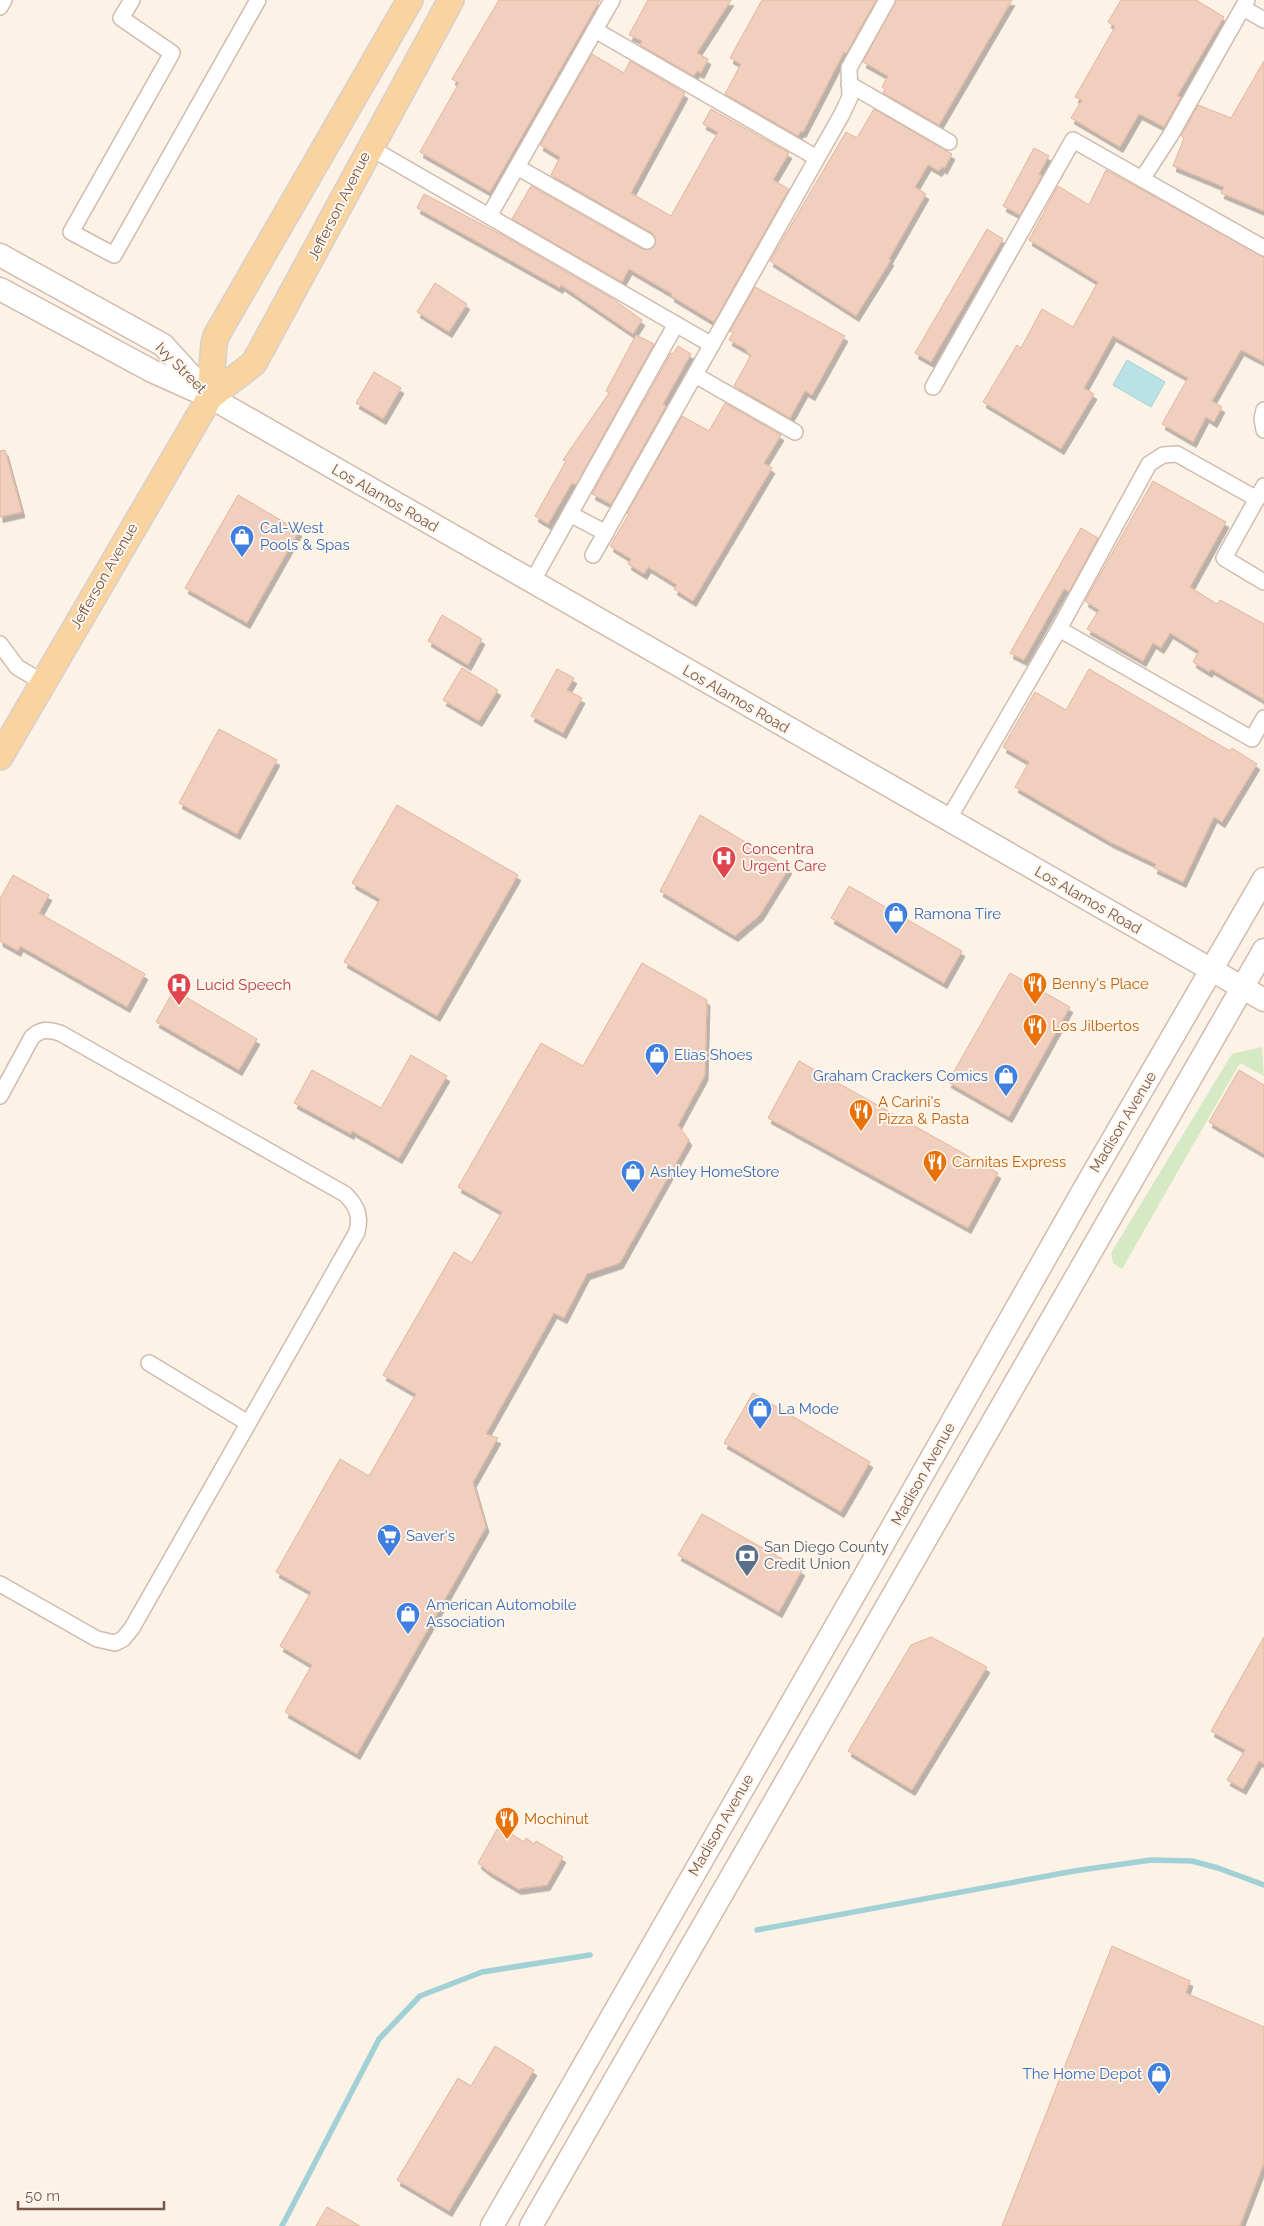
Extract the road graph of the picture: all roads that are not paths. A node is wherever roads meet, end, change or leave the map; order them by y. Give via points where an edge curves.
1 (4, 0) edge
2 (132, 0) edge
3 (258, 0) edge
4 (410, 0) edge
5 (451, 0) edge
6 (612, 0) edge
7 (888, 0) edge
8 (1245, 4) edge
9 (0, 7) edge
10 (1264, 20) edge
11 (595, 30) junction
12 (849, 84) junction
13 (949, 142) dead end
14 (370, 147) junction
15 (817, 158) junction
16 (518, 167) junction
17 (1142, 179) junction
18 (489, 216) junction
19 (647, 241) dead end
20 (1264, 248) edge
21 (0, 255) edge
22 (0, 289) edge
23 (676, 324) junction
24 (712, 345) junction
25 (695, 375) junction
26 (933, 388) dead end
27 (210, 396) junction
28 (1264, 410) edge
29 (1264, 430) edge
30 (795, 432) dead end
31 (1260, 493) edge
32 (570, 514) junction
33 (606, 533) junction
34 (593, 555) dead end
35 (532, 582) junction
36 (1264, 582) edge
37 (1059, 629) junction
38 (0, 644) edge
39 (0, 667) edge
40 (17, 667) junction
41 (42, 682) junction
42 (1264, 718) edge
43 (0, 757) edge
44 (948, 820) junction
45 (1264, 879) edge
46 (1264, 950) edge
47 (1212, 970) junction
48 (1242, 988) junction
49 (1264, 1000) edge
50 (1, 1090) edge
51 (149, 1363) dead end
52 (248, 1423) junction
53 (0, 1584) edge
54 (492, 2226) edge
55 (531, 2226) edge

1 - 9 street
2 - 3 street via 121,18 172,53 71,232 114,255
4 - 27 main road, Jefferson Avenue via 216,336
5 - 14 main road, Jefferson Avenue
6 - 11 street
7 - 12 street via 849,68
8 - 10 street
8 - 17 street
11 - 15 street
11 - 16 street
12 - 13 street
12 - 15 street via 850,97
14 - 18 street
14 - 27 main road, Jefferson Avenue via 254,363
15 - 24 street
16 - 18 street
16 - 19 street
17 - 20 street
17 - 26 street via 1073,140
18 - 23 street
21 - 27 main road, Ivy Street via 163,345
22 - 27 main road, Ivy Street via 152,371
23 - 24 street
23 - 32 street
24 - 25 street
25 - 30 street
25 - 33 street
27 - 35 main road, Los Alamos Road
27 - 41 main road, Jefferson Avenue
28 - 29 street
31 - 36 street via 1224,558
31 - 37 street via 1177,454 1163,454 1149,464
32 - 33 street
32 - 35 street
33 - 34 street
35 - 44 main road, Los Alamos Road
37 - 42 street via 1252,739
37 - 44 street
38 - 40 street
39 - 40 street
40 - 41 street
41 - 43 main road, Jefferson Avenue
44 - 47 main road, Los Alamos Road
45 - 47 main road, Madison Avenue
46 - 48 main road
47 - 48 main road, Los Alamos Road
47 - 54 main road, Madison Avenue
48 - 49 main road, Los Alamos Road
48 - 55 main road
50 - 52 street via 32,1037 40,1031 60,1033 344,1194 354,1203 359,1221 357,1232
51 - 52 street
52 - 53 street via 132,1628 123,1638 115,1643 97,1639

